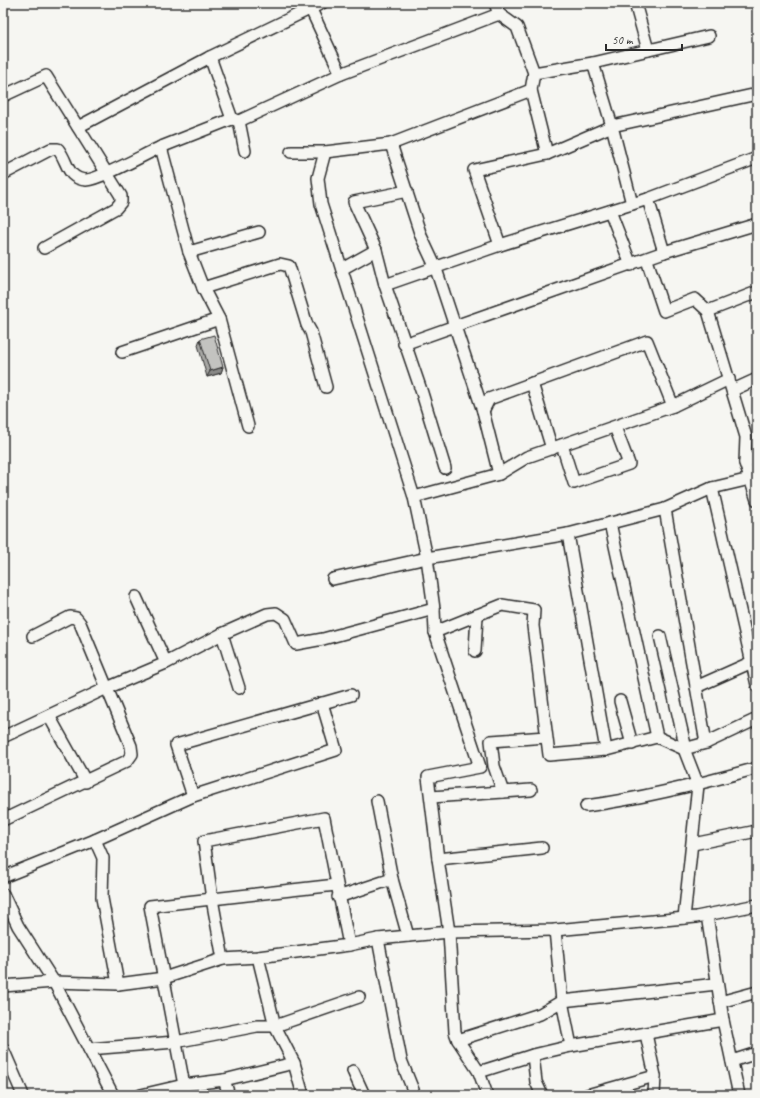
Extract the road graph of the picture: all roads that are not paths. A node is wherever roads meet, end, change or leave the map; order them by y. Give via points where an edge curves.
1 (322, 3) edge
2 (495, 3) edge
3 (635, 3) edge
4 (309, 6) edge
5 (498, 14) junction
6 (709, 36) dead end
7 (648, 50) junction
8 (210, 58) junction
9 (593, 63) junction
10 (534, 73) junction
11 (341, 74) junction
12 (531, 90) junction
13 (757, 94) edge
14 (3, 96) edge
15 (235, 120) junction
16 (612, 126) junction
17 (78, 127) junction
18 (391, 144) junction
19 (160, 147) junction
20 (245, 151) dead end
21 (291, 152) dead end
22 (325, 152) junction
23 (547, 154) junction
24 (757, 158) edge
25 (107, 172) junction
26 (3, 174) edge
27 (407, 191) junction
28 (648, 199) junction
29 (632, 204) junction
30 (610, 211) junction
31 (757, 224) edge
32 (259, 232) dead end
33 (500, 245) junction
34 (44, 248) dead end
35 (376, 250) junction
36 (189, 252) junction
37 (664, 252) junction
38 (647, 260) junction
39 (631, 265) junction
40 (435, 266) junction
41 (342, 268) junction
42 (385, 285) junction
43 (203, 288) junction
44 (757, 292) edge
45 (708, 311) junction
46 (219, 319) junction
47 (454, 326) junction
48 (404, 344) junction
49 (122, 352) dead end
50 (729, 379) junction
51 (757, 379) edge
52 (532, 383) junction
53 (326, 387) dead end
54 (733, 390) junction
55 (673, 406) junction
56 (483, 411) junction
57 (248, 426) dead end
58 (615, 426) junction
59 (557, 447) junction
60 (757, 456) edge
61 (745, 463) junction
62 (445, 468) dead end
63 (499, 474) junction
64 (750, 479) junction
65 (712, 488) junction
66 (414, 497) junction
67 (757, 500) edge
68 (665, 508) junction
69 (610, 523) junction
70 (568, 534) junction
71 (427, 558) junction
72 (333, 579) dead end
73 (136, 597) dead end
74 (434, 609) junction
75 (477, 615) junction
76 (435, 632) junction
77 (222, 634) junction
78 (34, 636) dead end
79 (660, 636) dead end
80 (475, 651) dead end
81 (752, 662) junction
82 (166, 663) junction
83 (757, 685) edge
84 (696, 687) junction
85 (107, 688) junction
86 (239, 688) dead end
87 (352, 695) dead end
88 (620, 700) dead end
89 (322, 704) junction
90 (49, 716) junction
91 (757, 719) edge
92 (3, 737) edge
93 (546, 737) junction
94 (657, 737) junction
95 (706, 743) junction
96 (632, 744) junction
97 (685, 749) junction
98 (606, 750) junction
99 (757, 768) edge
100 (86, 782) junction
101 (698, 785) junction
102 (531, 790) dead end
103 (503, 792) junction
104 (193, 796) junction
105 (431, 797) junction
106 (377, 801) dead end
107 (586, 806) dead end
108 (3, 820) edge
109 (757, 831) edge
110 (95, 840) junction
111 (693, 844) junction
112 (542, 848) dead end
113 (438, 859) junction
114 (3, 877) edge
115 (392, 879) junction
116 (336, 885) junction
117 (3, 894) edge
118 (338, 897) junction
119 (212, 899) junction
120 (757, 905) edge
121 (707, 915) junction
122 (684, 918) junction
123 (555, 930) junction
124 (449, 932) junction
125 (408, 936) junction
126 (378, 939) junction
127 (349, 945) junction
128 (258, 957) junction
129 (223, 959) junction
130 (164, 978) junction
131 (54, 982) junction
132 (118, 984) junction
133 (717, 984) junction
134 (3, 986) edge
135 (757, 992) edge
136 (359, 998) dead end
137 (562, 1001) junction
138 (720, 1002) junction
139 (723, 1020) junction
140 (275, 1026) junction
141 (646, 1034) junction
142 (458, 1040) junction
143 (175, 1042) junction
144 (571, 1046) junction
145 (89, 1049) junction
146 (757, 1053) edge
147 (5, 1055) edge
148 (533, 1055) junction
149 (732, 1061) junction
150 (294, 1063) junction
151 (353, 1071) dead end
152 (479, 1072) junction
153 (655, 1076) junction
154 (224, 1080) junction
155 (184, 1085) junction
156 (22, 1095) edge
157 (113, 1095) edge
158 (141, 1095) edge
159 (229, 1095) edge
160 (303, 1095) edge
161 (364, 1095) edge
162 (415, 1095) edge
163 (487, 1095) edge
164 (542, 1095) edge
165 (586, 1095) edge
166 (654, 1095) edge
167 (738, 1095) edge

1 - 4 street
2 - 5 street
3 - 7 street
4 - 8 street
4 - 11 street
5 - 10 street via 518,27
5 - 11 street
6 - 7 street
7 - 9 street
8 - 15 street
8 - 17 street
9 - 10 street
9 - 16 street
10 - 12 street
11 - 15 street
12 - 18 street
12 - 23 street
13 - 16 street
14 - 17 street via 46,76
15 - 19 street
15 - 20 street
16 - 23 street
16 - 29 street
17 - 25 street
18 - 22 street
18 - 27 street
19 - 25 street
19 - 36 street
21 - 22 street
22 - 41 street via 318,178 321,204
23 - 33 street via 474,170
24 - 28 street
25 - 26 street via 86,180 79,179 72,174 65,157 58,149 51,149
25 - 34 street via 121,196 121,202 116,208
27 - 35 street via 354,202
27 - 40 street
28 - 29 street
28 - 37 street
29 - 30 street
30 - 33 street
30 - 39 street
31 - 37 street
32 - 36 street
33 - 40 street
35 - 41 street
35 - 42 street
36 - 43 street
37 - 38 street
38 - 39 street
38 - 45 street via 664,311 695,299
39 - 47 street
40 - 42 street
40 - 47 street
41 - 66 street
42 - 48 street
43 - 46 street
43 - 53 street via 280,264 289,266
44 - 45 street
45 - 50 street
46 - 49 street
46 - 57 street
47 - 48 street
47 - 56 street
48 - 62 street
50 - 54 street
50 - 55 street
51 - 54 street
52 - 55 street via 647,341
52 - 56 street via 489,399
52 - 59 street
54 - 61 street via 746,436
55 - 58 street
56 - 63 street
58 - 59 street
58 - 59 street via 629,464 622,467 574,483
59 - 63 street via 527,457
60 - 61 street
61 - 64 street
63 - 66 street
64 - 65 street
64 - 67 street
65 - 68 street
65 - 81 street
66 - 71 street
68 - 69 street
68 - 84 street
69 - 70 street
69 - 94 street
70 - 71 street
70 - 98 street
71 - 72 street
71 - 74 street
73 - 82 street
74 - 76 street
74 - 77 street via 296,644 285,619 276,613 267,614
75 - 76 street
75 - 80 street
75 - 93 street via 502,605 534,610 532,626
76 - 105 street via 480,767 428,777
77 - 82 street
77 - 86 street
78 - 85 street via 70,617 76,618
79 - 97 street
81 - 83 street
81 - 84 street
82 - 85 street
84 - 95 street
85 - 90 street
85 - 100 street via 132,754 127,761
87 - 89 street
88 - 96 street
89 - 104 street via 336,750
89 - 104 street via 176,745
90 - 92 street
90 - 100 street
91 - 95 street
93 - 98 street via 549,755
93 - 103 street via 491,741 494,766
94 - 96 street
94 - 97 street
95 - 97 street
96 - 98 street
97 - 101 street
99 - 101 street
100 - 108 street
101 - 107 street
101 - 111 street
102 - 103 street
103 - 105 street
104 - 110 street
105 - 113 street
106 - 115 street
109 - 111 street
110 - 114 street
110 - 132 street via 103,858 102,898
111 - 122 street
112 - 113 street
113 - 124 street
115 - 118 street
115 - 125 street
116 - 118 street
116 - 119 street
116 - 119 street via 324,818 204,841
117 - 131 street via 18,926
118 - 127 street
119 - 129 street
119 - 130 street via 150,906
120 - 121 street
121 - 122 street
121 - 133 street
122 - 123 street
123 - 124 street
123 - 137 street
124 - 125 street
124 - 142 street via 455,1032
125 - 126 street
126 - 127 street
126 - 162 street via 401,1060
127 - 128 street
128 - 129 street
128 - 140 street
129 - 130 street
130 - 132 street
130 - 143 street
131 - 132 street
131 - 134 street
131 - 145 street
133 - 137 street
133 - 138 street
135 - 138 street
136 - 140 street
137 - 142 street via 540,1014
137 - 144 street
138 - 139 street
139 - 141 street
139 - 149 street
140 - 143 street via 257,1026
140 - 150 street
141 - 144 street
141 - 153 street
142 - 152 street
143 - 145 street
143 - 155 street
144 - 148 street
145 - 157 street
146 - 149 street
147 - 156 street
148 - 152 street
148 - 164 street via 536,1082
149 - 167 street
150 - 154 street
150 - 160 street
151 - 161 street
152 - 163 street
153 - 165 street
153 - 166 street
154 - 155 street
154 - 159 street
155 - 158 street

